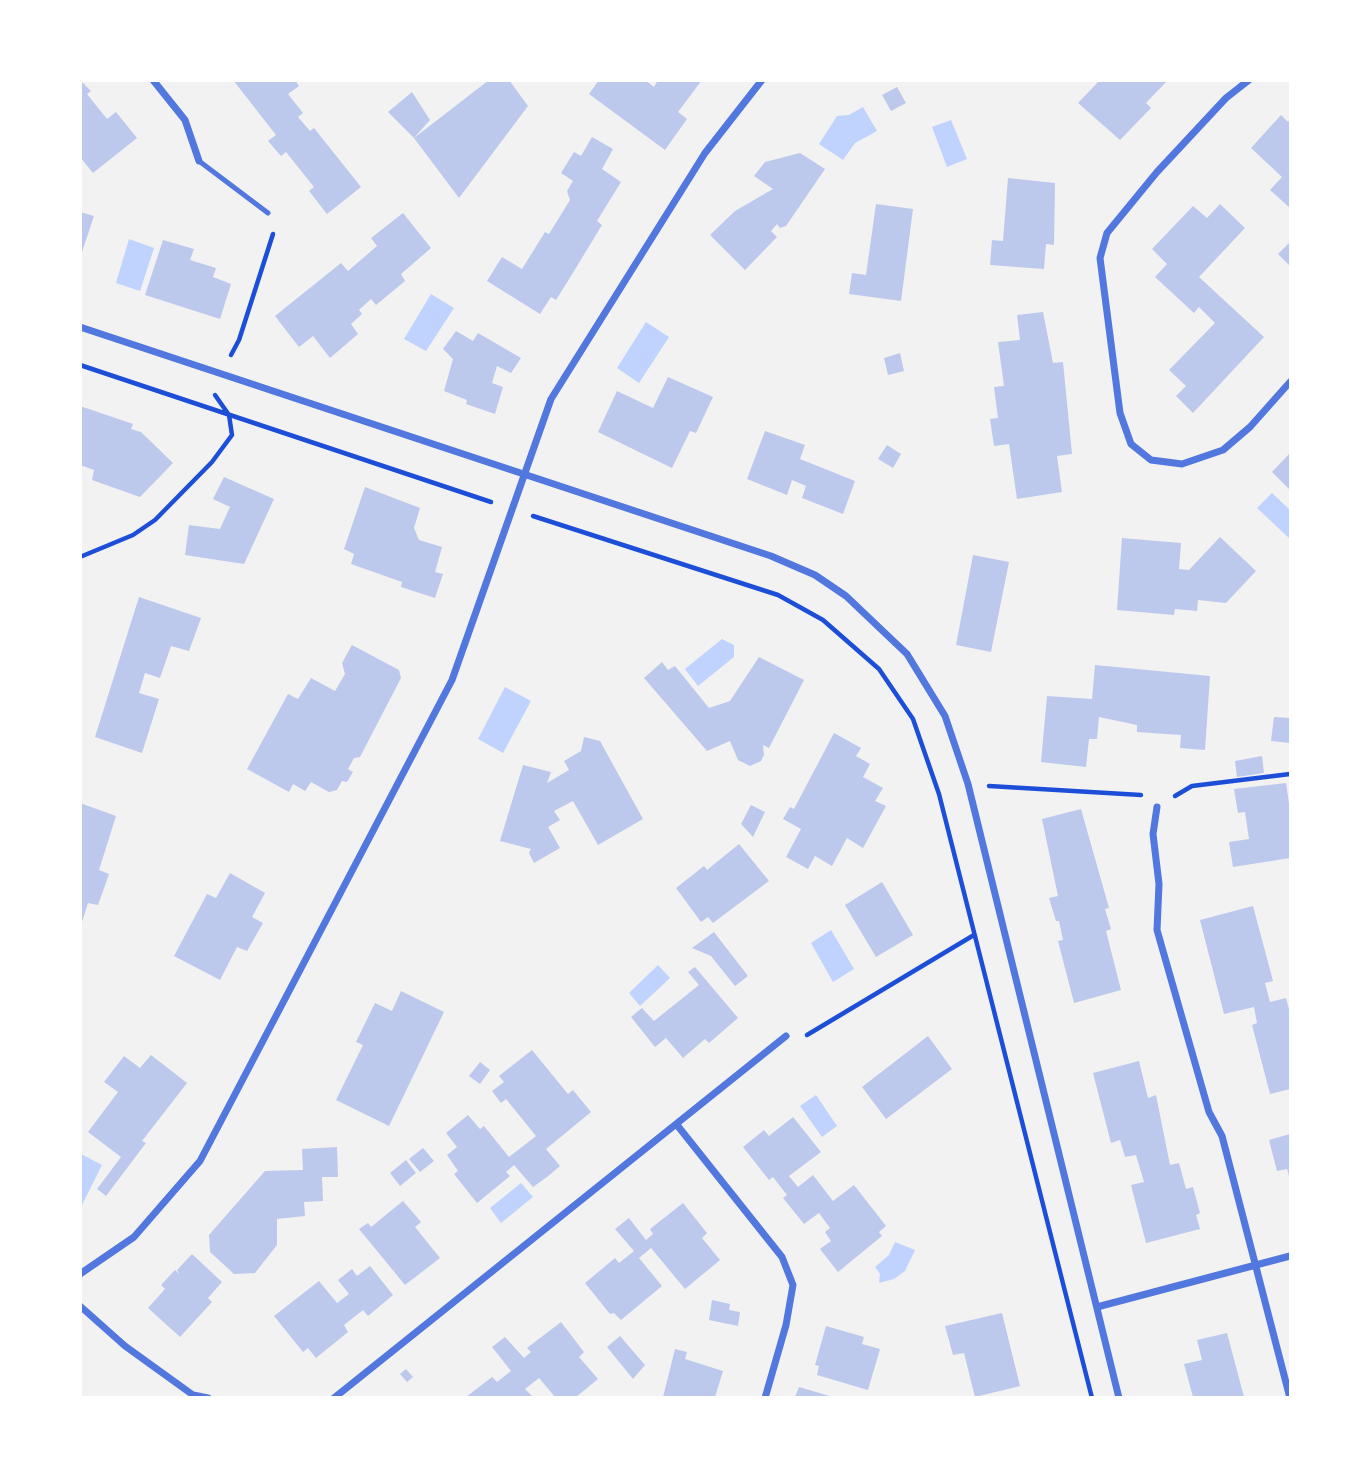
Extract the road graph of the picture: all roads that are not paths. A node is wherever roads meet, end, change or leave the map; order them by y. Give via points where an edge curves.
1 (153, 80) edge
2 (762, 80) edge
3 (1249, 80) edge
4 (199, 161) joint
5 (268, 213) road end
6 (80, 327) edge
7 (1290, 382) edge
8 (524, 473) junction
9 (1157, 807) road end
10 (786, 1036) road end
11 (677, 1125) junction
12 (1290, 1256) edge
13 (1257, 1264) junction
14 (80, 1274) edge
15 (80, 1306) edge
16 (1097, 1307) junction
17 (208, 1398) edge
18 (334, 1398) edge
19 (765, 1398) edge
20 (1119, 1398) edge
21 (1290, 1398) edge

1 - 4 street via 185,120
2 - 8 street via 705,153 551,399
3 - 7 street via 1226,98 1157,172 1107,233 1100,258 1120,413 1131,444 1151,460 1182,464 1223,450
4 - 5 lane
6 - 8 street
8 - 14 street via 452,680 200,1161 134,1237
8 - 16 street via 815,575 846,596 907,654 945,716 968,784
9 - 13 street via 1153,834 1159,884 1157,930
10 - 11 street
11 - 18 street
11 - 19 street via 782,1257 793,1285
12 - 13 street
13 - 16 street
13 - 21 street
15 - 17 street via 125,1346 193,1395
16 - 20 street

